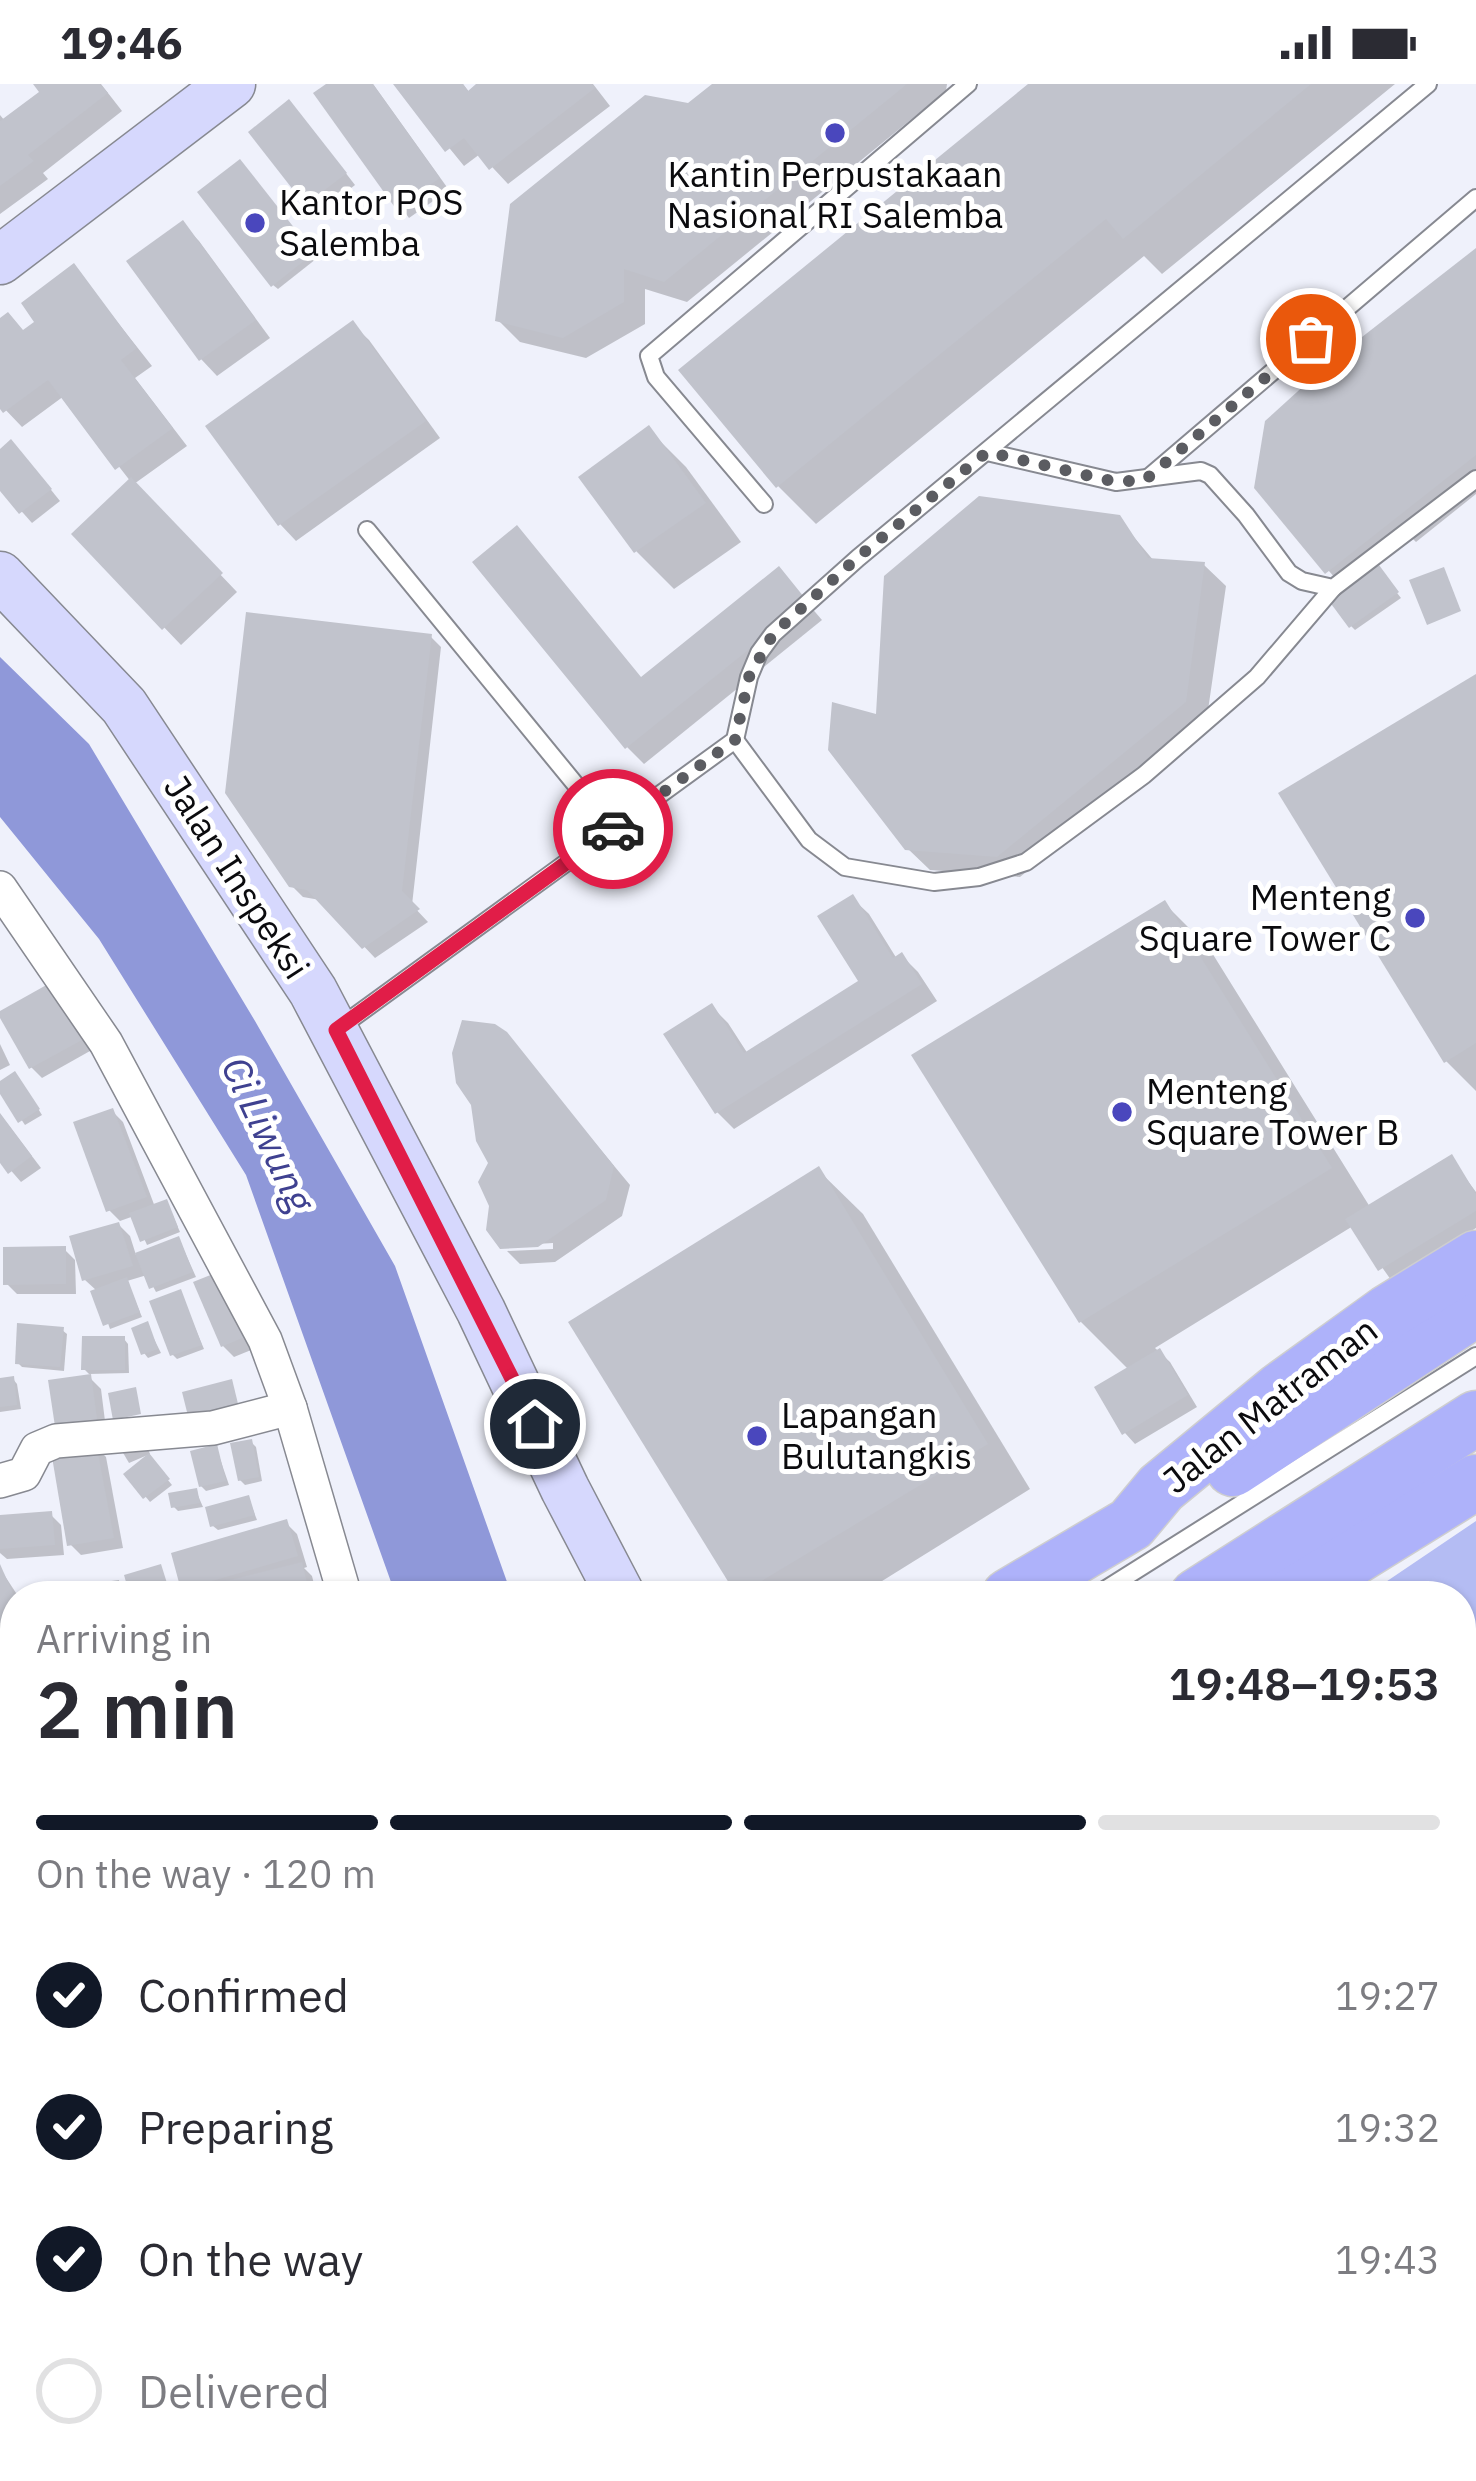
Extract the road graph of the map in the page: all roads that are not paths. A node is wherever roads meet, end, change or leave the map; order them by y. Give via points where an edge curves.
1 (231, 84) edge
2 (968, 84) edge
3 (1428, 84) edge
4 (1476, 199) edge
5 (0, 260) edge
6 (987, 452) junction
7 (1476, 479) edge
8 (1145, 480) junction
9 (764, 504) dead end
10 (367, 530) dead end
11 (0, 576) edge
12 (1333, 588) junction
13 (735, 740) junction
14 (612, 829) junction
15 (0, 888) edge
16 (336, 1030) junction
17 (1476, 1258) edge
18 (1476, 1309) edge
19 (1476, 1356) edge
20 (290, 1408) junction
21 (1476, 1418) edge
22 (0, 1481) edge
23 (1476, 1481) edge
24 (1131, 1523) junction
25 (1287, 1570) edge
26 (341, 1581) edge
27 (613, 1581) edge
28 (1034, 1581) edge
29 (1119, 1581) edge
30 (1249, 1581) edge

1 - 5 street
2 - 9 lane via 649,356 656,377
3 - 6 lane
4 - 8 lane
6 - 8 lane via 1116,482
6 - 13 lane via 773,634 749,677
7 - 12 lane
8 - 12 lane via 1210,475 1289,573
10 - 14 lane
11 - 16 street, Jalan Inspeksi via 124,706
12 - 13 lane via 1257,677 1144,775 1026,862 979,877 934,882 845,867 809,840
13 - 14 lane
14 - 16 lane
15 - 20 street via 106,1043 265,1340
16 - 27 street, Jalan Inspeksi
17 - 24 main road, Jalan Matraman via 1280,1390 1161,1488
18 - 24 main road via 1180,1504
19 - 29 lane
20 - 22 street via 213,1427 44,1444 23,1474
20 - 26 street
21 - 25 main road
23 - 25 main road
24 - 28 main road, Jalan Matraman
25 - 30 main road

